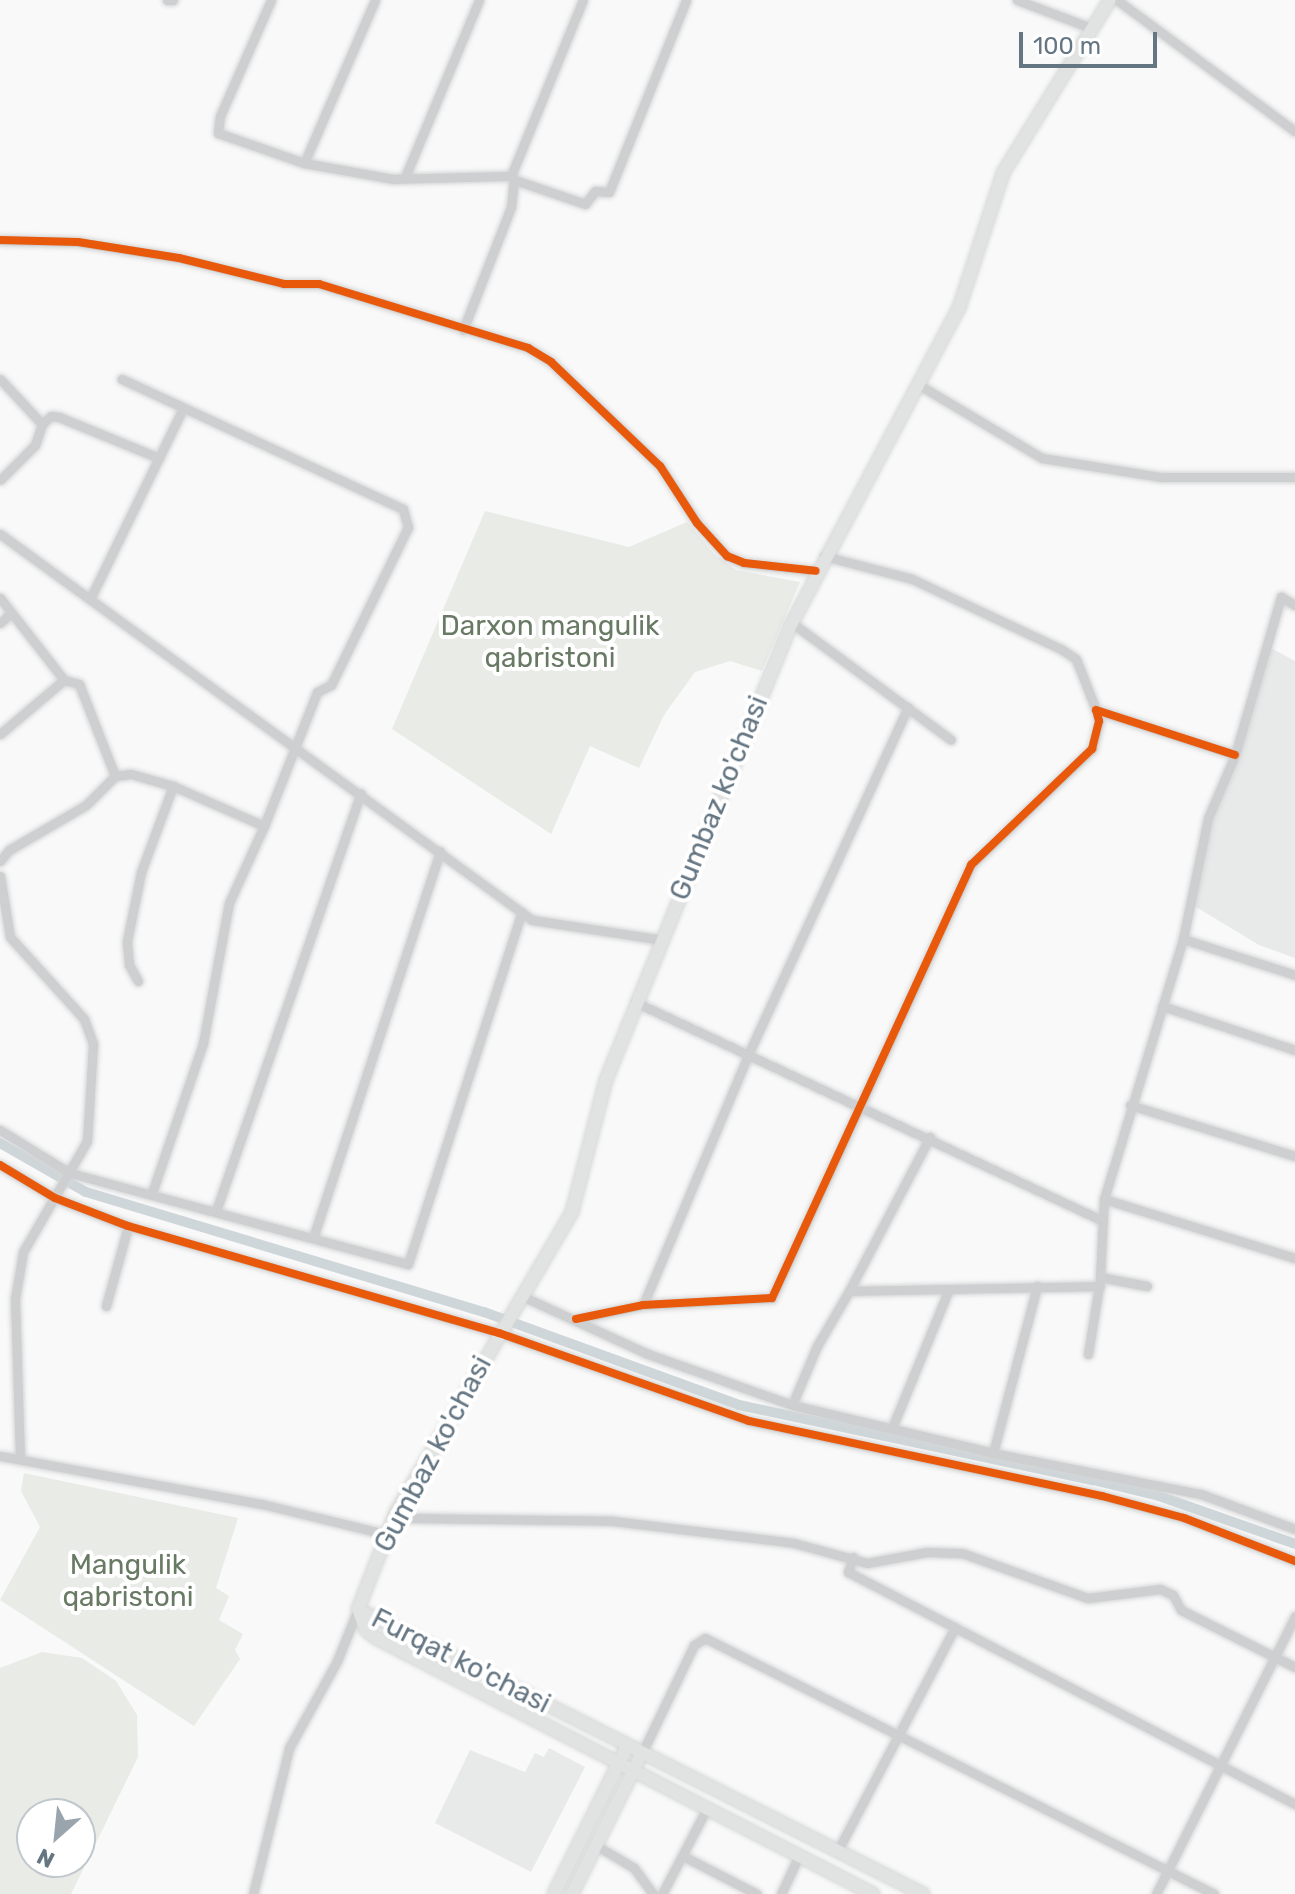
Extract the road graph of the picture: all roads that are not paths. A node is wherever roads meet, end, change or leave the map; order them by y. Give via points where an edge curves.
1 (167, 0) edge
2 (173, 0) edge
3 (271, 0) edge
4 (375, 0) edge
5 (479, 0) edge
6 (583, 0) edge
7 (686, 0) edge
8 (1017, 0) edge
9 (1110, 0) edge
10 (1117, 0) edge
11 (1091, 28) junction
12 (1295, 131) edge
13 (304, 163) junction
14 (405, 177) junction
15 (514, 178) junction
16 (0, 240) edge
17 (463, 330) junction
18 (0, 379) edge
19 (122, 379) dead end
20 (919, 385) junction
21 (183, 408) junction
22 (42, 424) junction
23 (159, 458) junction
24 (1295, 477) edge
25 (0, 480) edge
26 (0, 534) edge
27 (824, 556) junction
28 (816, 571) junction
29 (0, 598) edge
30 (90, 599) junction
31 (1295, 605) edge
32 (11, 613) junction
33 (0, 623) edge
34 (792, 623) junction
35 (64, 680) junction
36 (908, 707) junction
37 (1096, 710) junction
38 (0, 734) edge
39 (951, 740) dead end
40 (297, 746) junction
41 (1235, 755) junction
42 (115, 776) junction
43 (173, 786) junction
44 (361, 793) junction
45 (264, 826) junction
46 (440, 851) junction
47 (0, 861) edge
48 (0, 876) edge
49 (522, 912) junction
50 (1183, 939) junction
51 (663, 940) junction
52 (1295, 975) edge
53 (138, 981) dead end
54 (635, 1002) junction
55 (1162, 1006) junction
56 (1295, 1050) edge
57 (747, 1057) junction
58 (1130, 1105) junction
59 (862, 1109) junction
60 (0, 1130) edge
61 (930, 1137) junction
62 (1295, 1156) edge
63 (0, 1165) edge
64 (68, 1176) junction
65 (152, 1193) junction
66 (56, 1196) junction
67 (1104, 1199) junction
68 (216, 1211) junction
69 (1101, 1220) junction
70 (128, 1226) junction
71 (313, 1238) junction
72 (1295, 1258) edge
73 (1100, 1281) junction
74 (1037, 1286) junction
75 (1147, 1286) dead end
76 (949, 1289) junction
77 (849, 1291) junction
78 (524, 1297) junction
79 (643, 1305) junction
80 (106, 1306) dead end
81 (576, 1319) junction
82 (499, 1333) junction
83 (1088, 1354) dead end
84 (792, 1405) junction
85 (892, 1428) junction
86 (993, 1453) junction
87 (0, 1456) edge
88 (20, 1458) junction
89 (396, 1512) junction
90 (1295, 1529) edge
91 (385, 1534) junction
92 (853, 1557) junction
93 (1295, 1561) edge
94 (358, 1609) junction
95 (1295, 1616) edge
96 (955, 1627) junction
97 (1275, 1657) junction
98 (1295, 1667) edge
99 (899, 1733) junction
100 (627, 1746) junction
101 (642, 1753) junction
102 (618, 1765) junction
103 (1222, 1767) junction
104 (632, 1772) junction
105 (1295, 1804) edge
106 (706, 1810) junction
107 (597, 1846) junction
108 (837, 1852) junction
109 (683, 1856) junction
110 (798, 1858) junction
111 (1168, 1871) junction
112 (253, 1894) edge
113 (554, 1894) edge
114 (572, 1894) edge
115 (653, 1894) edge
116 (662, 1894) edge
117 (757, 1894) edge
118 (781, 1894) edge
119 (873, 1894) edge
120 (923, 1894) edge
121 (1156, 1894) edge
122 (1214, 1894) edge

1 - 2 street
3 - 13 street via 220,116 218,133
4 - 13 street
5 - 14 street
6 - 15 street
7 - 15 street via 609,192 595,191 585,204
8 - 11 street
9 - 11 main road, Gumbaz ko'chasi
10 - 12 street
11 - 20 main road, Gumbaz ko'chasi via 1003,173 959,308
13 - 14 street via 356,175
14 - 15 street
15 - 17 street
16 - 17 street via 78,242 179,258 284,284 319,284 399,305
17 - 28 street via 528,348 551,362 660,466 697,523 727,556 744,563
18 - 22 street
19 - 21 street
20 - 24 street via 1042,458 1161,477
20 - 27 main road, Gumbaz ko'chasi
21 - 23 street
21 - 40 street via 407,514 405,537 331,685 317,692
22 - 23 street via 59,417
22 - 25 street via 35,445
23 - 30 street
26 - 30 street
27 - 28 main road, Gumbaz ko'chasi
27 - 37 street via 912,579 1061,649 1076,659
28 - 34 main road, Gumbaz ko'chasi
29 - 32 street
30 - 40 street
31 - 41 street via 1281,597
32 - 33 street
32 - 35 street
34 - 36 street
34 - 51 main road, Gumbaz ko'chasi
35 - 38 street
35 - 42 street via 82,690
36 - 39 street
36 - 57 street
37 - 41 street
37 - 59 street via 1099,721 1092,749 971,865
40 - 44 street
40 - 45 street
41 - 50 street via 1208,818
42 - 43 street via 131,774
42 - 47 street via 86,805 9,850
43 - 45 street
43 - 53 street via 141,872 127,941 129,965
44 - 46 street
44 - 68 street
45 - 65 street via 229,903 203,1043
46 - 49 street
46 - 71 street
48 - 64 street via 10,937 84,1019 93,1044 87,1141
49 - 51 street via 532,920
49 - 71 street via 408,1269
50 - 52 street
50 - 55 street
51 - 54 main road, Gumbaz ko'chasi
54 - 57 street
54 - 78 main road, Gumbaz ko'chasi via 606,1080 572,1212
55 - 56 street
55 - 58 street
57 - 59 street
57 - 79 street
58 - 62 street
58 - 67 street
59 - 61 street
59 - 79 street via 772,1298
60 - 64 street
61 - 69 street
61 - 77 street
63 - 66 street
64 - 65 street
64 - 66 street
65 - 68 street
66 - 70 street
66 - 88 street via 23,1252 15,1299
67 - 69 street
67 - 72 street
68 - 71 street
69 - 73 street
70 - 80 street
70 - 82 street
73 - 74 street
73 - 75 street
73 - 83 street
74 - 76 street
74 - 86 street
76 - 77 street
76 - 85 street
77 - 84 street via 817,1346
78 - 81 street
78 - 82 main road, Gumbaz ko'chasi
79 - 81 street
81 - 84 street via 648,1354
82 - 89 main road, Gumbaz ko'chasi
82 - 93 street via 749,1421 1102,1496 1184,1518
84 - 85 street
85 - 86 street
86 - 90 street via 1201,1494
87 - 88 street
88 - 91 street via 262,1504
89 - 91 main road, Gumbaz ko'chasi
89 - 92 street via 410,1518 613,1521 794,1543
91 - 94 main road, Gumbaz ko'chasi
92 - 96 street via 848,1572
92 - 97 street via 877,1563 945,1551 1074,1595 1160,1589 1173,1595 1181,1610
94 - 100 main road, Furqat ko'chasi
94 - 102 main road, Furqat ko'chasi via 376,1638
94 - 112 street via 337,1661 289,1748
95 - 97 street
96 - 99 street
96 - 103 street
97 - 98 street
97 - 103 street
99 - 101 street via 705,1638 694,1645
99 - 108 street
99 - 111 street
100 - 101 main road, Furqat ko'chasi
100 - 102 main road
101 - 104 main road
101 - 108 main road, Furqat ko'chasi
102 - 104 main road, Furqat ko'chasi
102 - 113 main road
103 - 105 street
103 - 111 street
104 - 106 main road, Furqat ko'chasi
104 - 107 main road
106 - 109 street
106 - 110 main road, Furqat ko'chasi
107 - 114 main road
107 - 115 street via 634,1868
108 - 120 main road, Furqat ko'chasi
109 - 116 street
109 - 117 street
110 - 118 street
110 - 119 main road, Furqat ko'chasi
111 - 121 street
111 - 122 street

